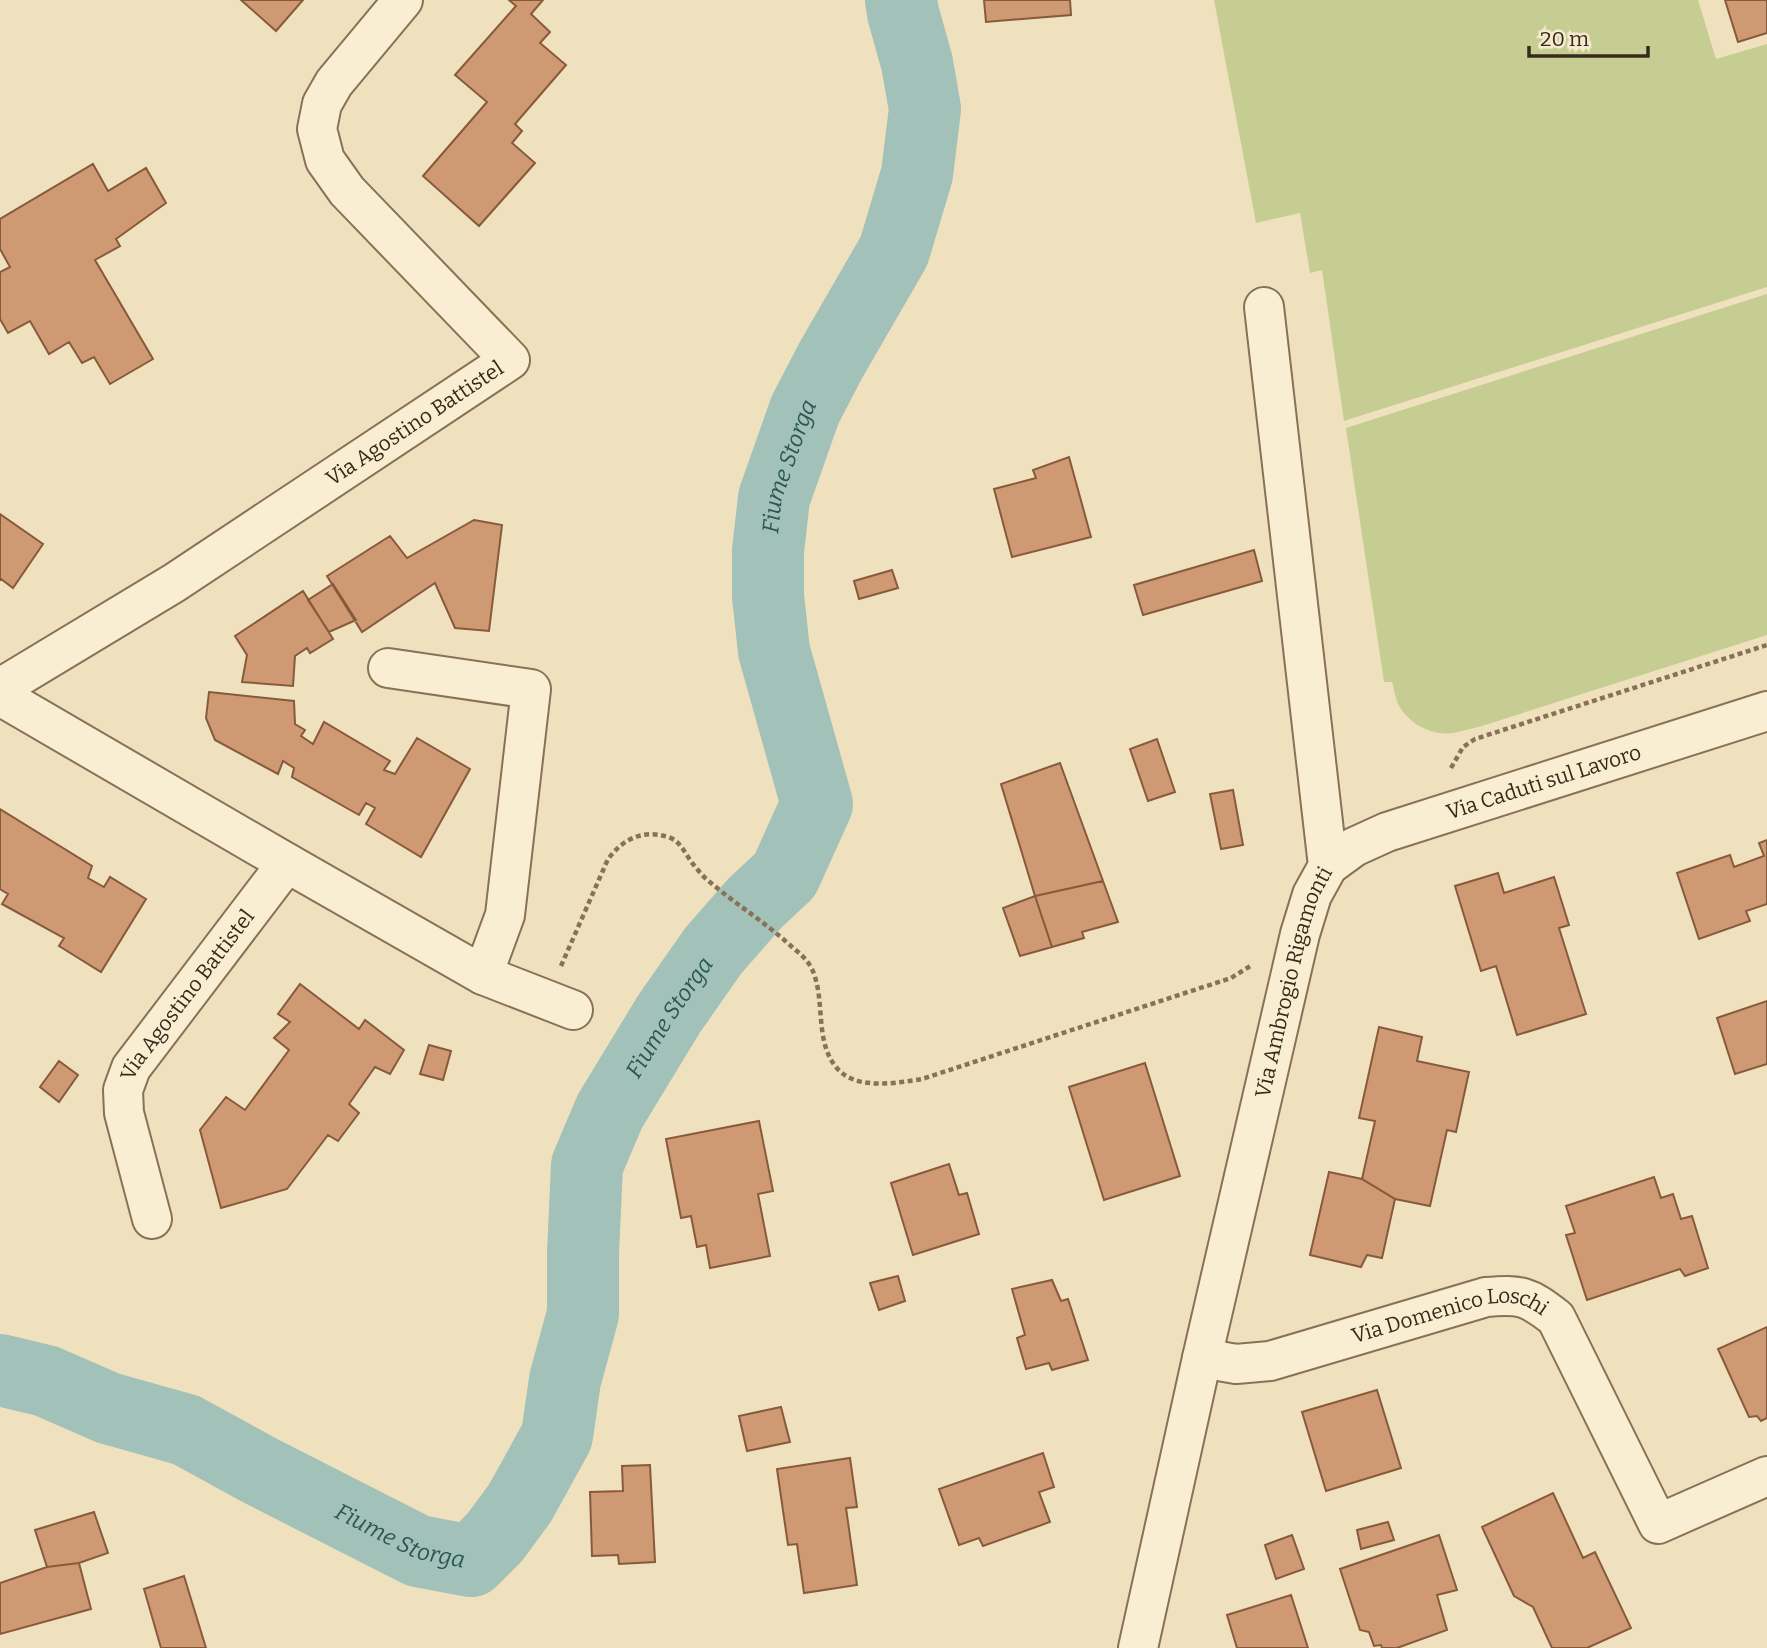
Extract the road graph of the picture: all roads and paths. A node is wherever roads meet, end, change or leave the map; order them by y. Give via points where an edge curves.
1 (403, 0) edge
2 (1264, 307) dead end
3 (1767, 645) edge
4 (388, 668) dead end
5 (0, 688) edge
6 (0, 696) edge
7 (1767, 711) edge
8 (1448, 773) dead end
9 (286, 863) junction
10 (1328, 866) junction
11 (1257, 958) dead end
12 (483, 975) junction
13 (560, 1006) joint
14 (152, 1219) dead end
15 (1202, 1358) junction
16 (1767, 1476) edge
17 (1138, 1648) edge

1 - 5 street, Via Agostino Battistel via 322,104 317,129 326,160 347,191 510,360 174,583
2 - 10 street, Via Ambrogio Rigamonti
3 - 8 path via 1475,739 1463,747
4 - 12 street via 531,689 505,915
6 - 9 street
7 - 10 street, Via Caduti sul Lavoro via 1387,832
9 - 12 street
9 - 14 street, Via Agostino Battistel via 131,1068 123,1090 124,1113
10 - 15 street, Via Ambrogio Rigamonti via 1312,895 1300,934
11 - 13 path via 1246,971 1231,978 922,1079 869,1083 836,1068 827,1051 817,985 805,958 709,882 672,838 642,835 627,840 608,859
12 - 13 street
15 - 16 street, Via Domenico Loschi via 1236,1364 1270,1361 1486,1297 1511,1295 1534,1301 1556,1318 1658,1524
15 - 17 street, Via Ambrogio Rigamonti

